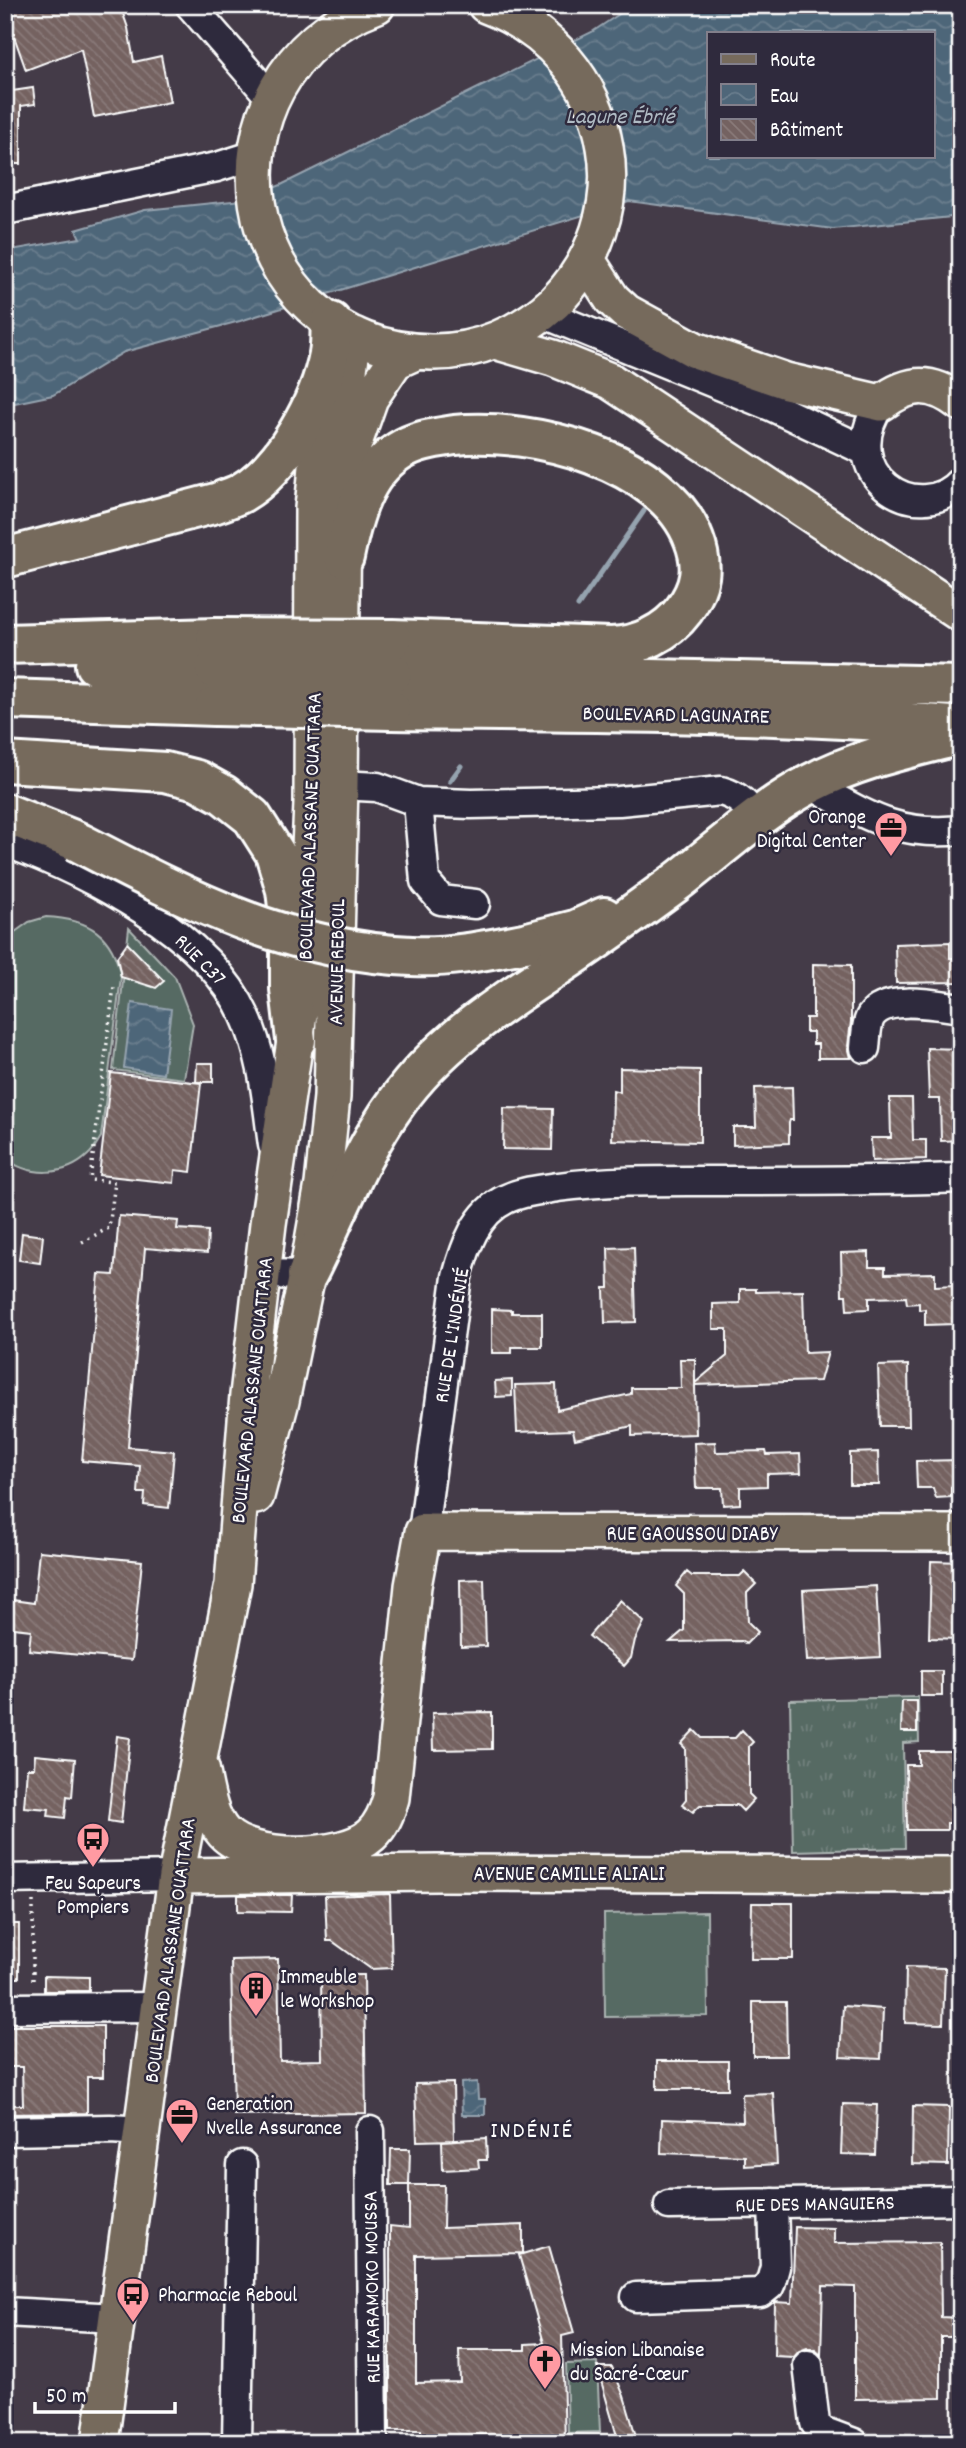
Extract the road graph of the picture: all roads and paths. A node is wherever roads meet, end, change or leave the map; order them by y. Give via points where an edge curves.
1 (191, 5) edge
2 (377, 5) edge
3 (486, 5) edge
4 (317, 22) edge
5 (271, 98) junction
6 (254, 169) junction
7 (5, 210) edge
8 (592, 247) junction
9 (542, 313) junction
10 (332, 321) junction
11 (495, 341) junction
12 (415, 352) junction
13 (881, 402) junction
14 (961, 403) edge
15 (866, 451) junction
16 (961, 481) edge
17 (344, 556) junction
18 (5, 558) edge
19 (961, 614) edge
20 (5, 644) edge
21 (5, 661) edge
22 (215, 671) junction
23 (391, 674) junction
24 (961, 686) edge
25 (5, 699) edge
26 (961, 727) edge
27 (961, 735) edge
28 (5, 762) edge
29 (809, 784) junction
30 (340, 785) junction
31 (418, 802) junction
32 (5, 813) edge
33 (756, 819) junction
34 (961, 830) edge
35 (5, 842) edge
36 (676, 883) junction
37 (475, 904) dead end
38 (114, 986) dead end
39 (961, 1008) edge
40 (296, 1040) junction
41 (865, 1048) dead end
42 (276, 1169) junction
43 (961, 1178) edge
44 (82, 1242) dead end
45 (263, 1274) junction
46 (307, 1275) junction
47 (423, 1532) junction
48 (961, 1533) edge
49 (233, 1584) junction
50 (199, 1757) junction
51 (370, 1833) junction
52 (437, 1873) junction
53 (961, 1875) edge
54 (176, 1876) junction
55 (19, 1879) edge
56 (160, 2007) junction
57 (19, 2008) edge
58 (5, 2131) edge
59 (144, 2131) junction
60 (370, 2131) dead end
61 (242, 2165) dead end
62 (961, 2200) edge
63 (773, 2203) junction
64 (669, 2205) dead end
65 (636, 2298) dead end
66 (5, 2312) edge
67 (117, 2318) junction
68 (808, 2365) dead end
69 (100, 2443) edge
70 (237, 2443) edge
71 (373, 2443) edge
72 (854, 2443) edge

1 - 5 street
2 - 4 main road
3 - 8 main road via 546,39 585,86 596,109 608,187
4 - 5 main road
5 - 6 main road via 258,135
6 - 7 street via 217,167
6 - 10 main road via 260,221 274,257 287,278
8 - 9 main road via 564,292
8 - 13 main road via 612,299 626,312 695,350 786,381
9 - 11 main road
9 - 15 street via 773,407
10 - 12 main road via 386,347
10 - 18 highway via 324,375 296,438 272,469 240,494
10 - 40 main road, BOULEVARD ALASSANE OUATTARA via 349,369 323,438 314,494 309,902
11 - 12 main road via 467,349
11 - 19 main road via 610,381
12 - 17 main road, AVENUE REBOUL via 395,361 370,398 353,446 343,504
13 - 14 main road via 896,392 931,387
13 - 15 street via 870,418
15 - 16 street via 880,481 909,498 943,494
17 - 23 highway via 359,500 385,462 413,443 470,434 543,439 580,450 640,477 688,522 701,566 699,583 667,628 630,646
17 - 30 main road, AVENUE REBOUL
20 - 22 highway
21 - 22 highway
22 - 23 highway, bridge
22 - 23 highway, bridge
22 - 25 highway
23 - 24 highway, BOULEVARD LAGUNAIRE
23 - 26 highway, BOULEVARD LAGUNAIRE via 646,712
27 - 29 highway via 888,753
28 - 40 highway via 165,772 197,780 252,817 275,853 286,890
29 - 33 highway
29 - 34 street via 902,829
30 - 31 street via 377,787
30 - 46 main road, AVENUE REBOUL via 332,1097
31 - 33 street via 620,802 721,791 745,802
31 - 37 street via 425,881 441,900
32 - 36 highway, bridge via 76,841 242,920 290,937 362,952 414,956 474,953 524,943 575,930
33 - 36 highway
35 - 42 street, RUE C37 via 128,902 187,941 225,980 246,1016 262,1064
36 - 46 highway via 480,1018 438,1054 397,1101 370,1144
38 - 44 path via 90,1180 115,1182 109,1228
39 - 41 street via 921,1003 881,1008 870,1017
40 - 42 main road, BOULEVARD ALASSANE OUATTARA
42 - 45 main road, BOULEVARD ALASSANE OUATTARA
43 - 47 street, RUE DE L'INDÉNIÉ via 652,1181 576,1185 505,1199 482,1218 466,1244 457,1277
45 - 46 street
45 - 49 main road, BOULEVARD ALASSANE OUATTARA
46 - 49 main road, AVENUE REBOUL via 281,1401
47 - 48 main road, RUE GAOUSSOU DIABY
47 - 51 main road, RUE DE L'INDÉNIÉ via 413,1586 393,1788 387,1812
49 - 50 main road, BOULEVARD ALASSANE OUATTARA
50 - 51 main road via 217,1824 244,1847 272,1853 312,1853 341,1849
50 - 54 main road, BOULEVARD ALASSANE OUATTARA
51 - 52 main road via 393,1841
52 - 53 main road, AVENUE CAMILLE ALIALI
52 - 54 main road, AVENUE CAMILLE ALIALI
54 - 55 street
54 - 56 main road, BOULEVARD ALASSANE OUATTARA
55 - 57 path
56 - 57 street
56 - 59 main road, BOULEVARD ALASSANE OUATTARA
58 - 59 street
59 - 67 main road, BOULEVARD ALASSANE OUATTARA
60 - 71 street, RUE KARAMOKO MOUSSA
61 - 70 street
62 - 63 street, RUE DES MANGUIERS
63 - 64 street, RUE DES MANGUIERS
63 - 65 street via 775,2267 770,2285 760,2293
66 - 67 street
67 - 69 main road, BOULEVARD ALASSANE OUATTARA
68 - 72 street via 815,2423 822,2431

